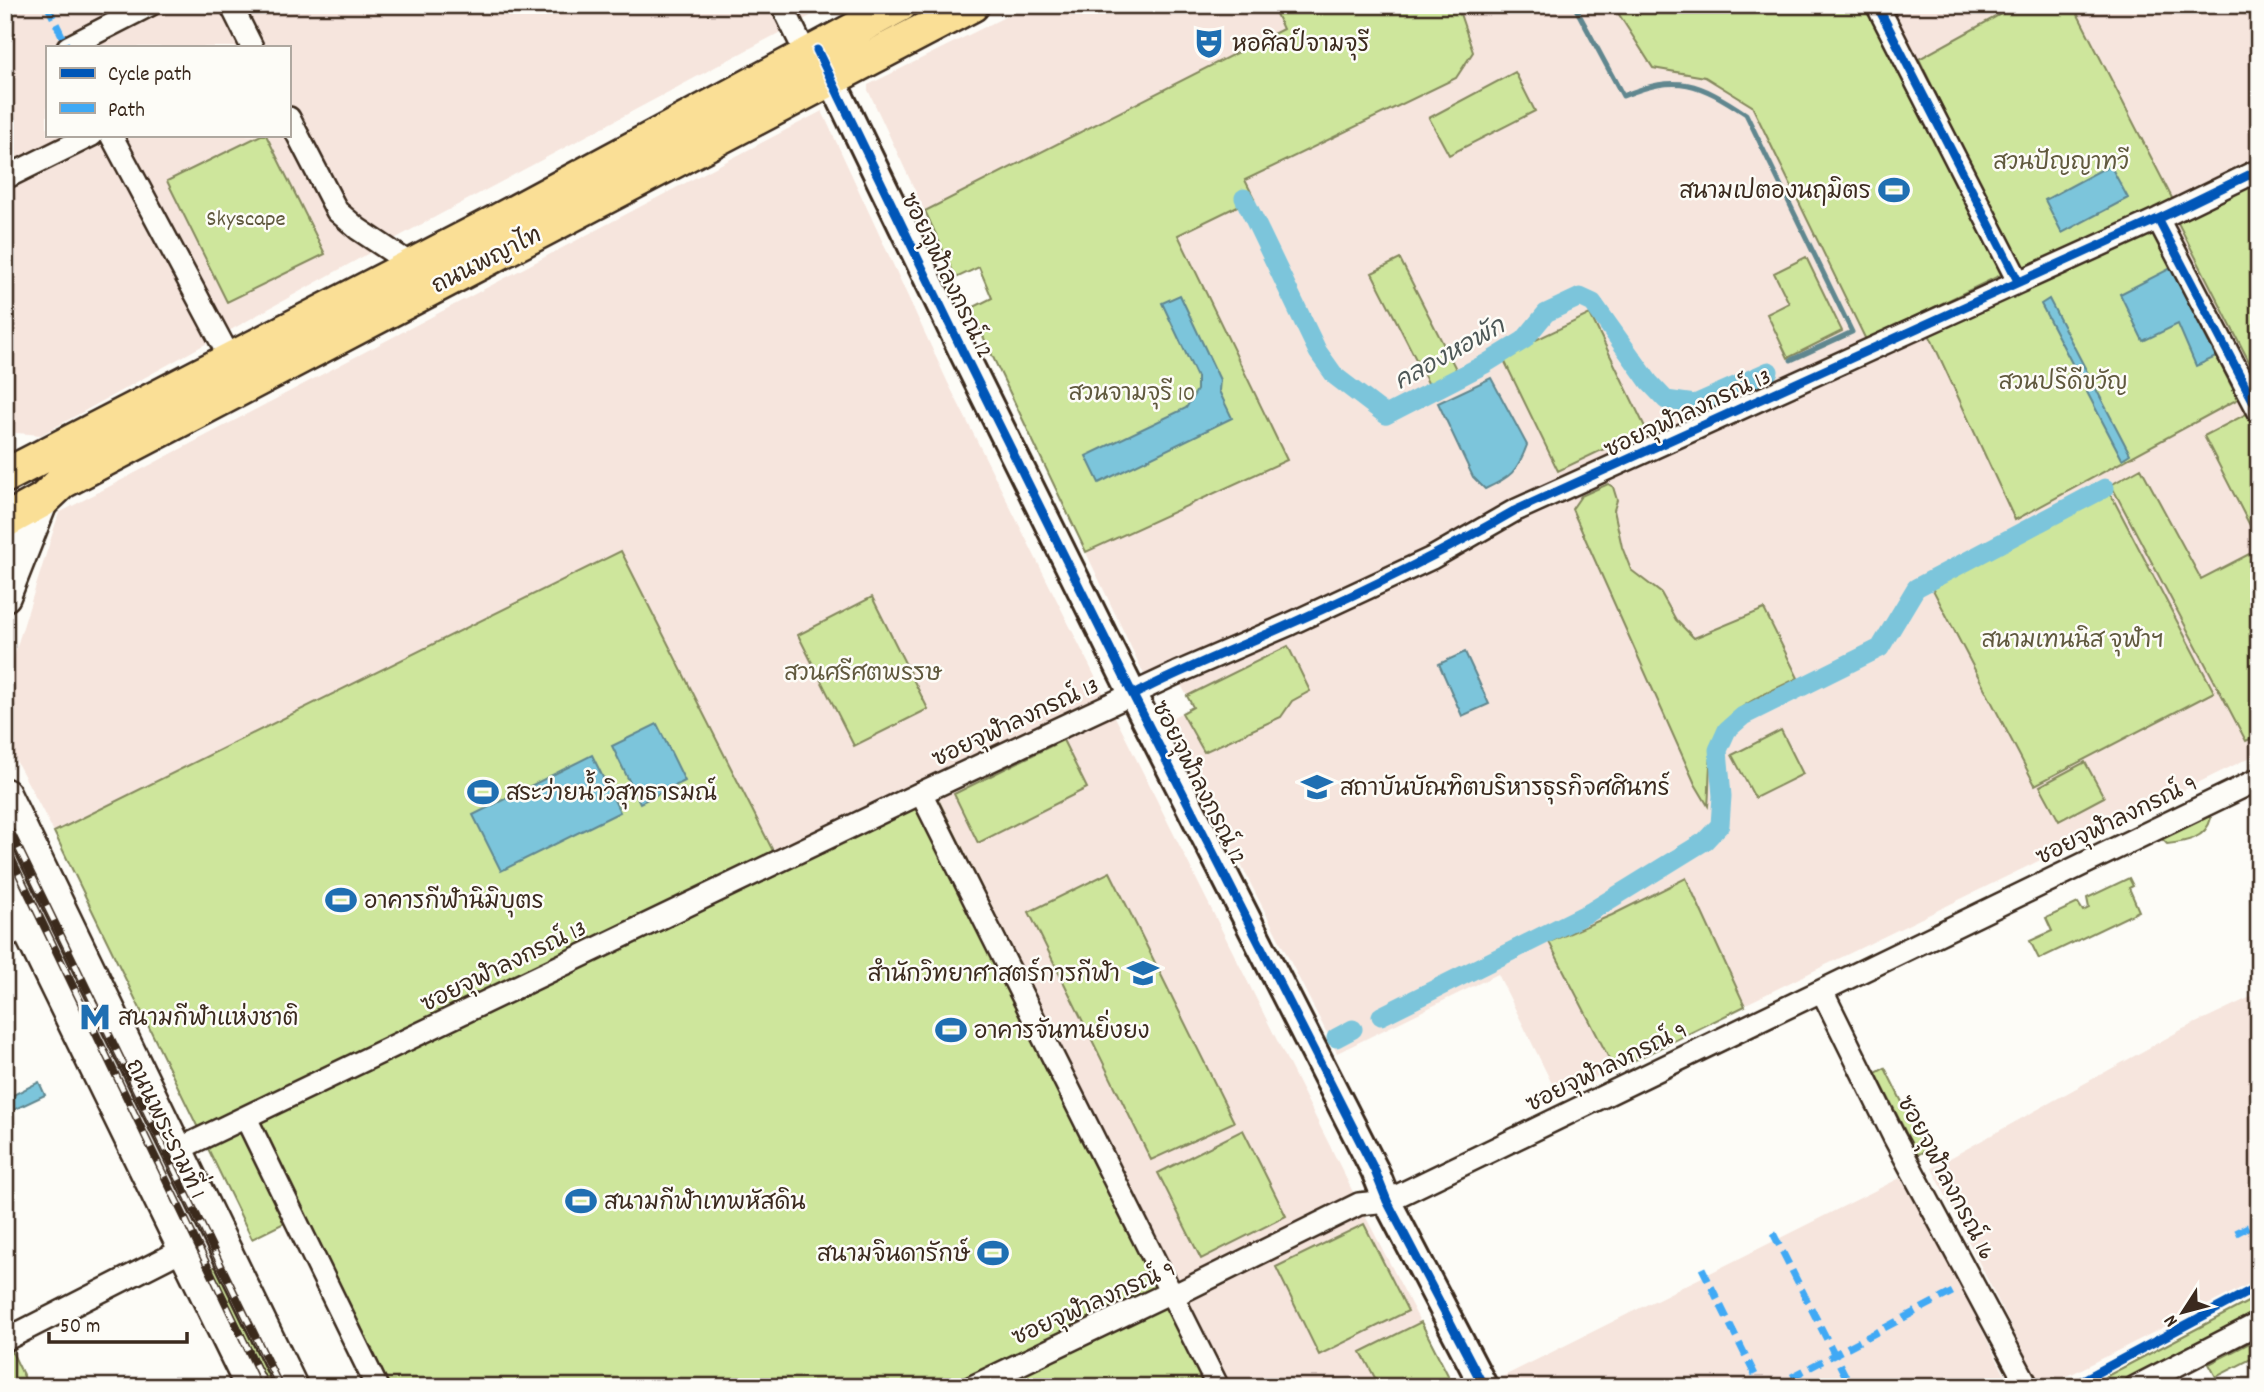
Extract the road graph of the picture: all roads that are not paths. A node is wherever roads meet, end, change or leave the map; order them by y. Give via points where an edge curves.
1 (150, 5) edge
2 (231, 5) edge
3 (782, 5) edge
4 (900, 5) edge
5 (972, 5) edge
6 (1877, 5) edge
7 (70, 46) edge
8 (252, 46) edge
9 (819, 62) junction
10 (290, 120) edge
11 (90, 136) edge
12 (112, 136) edge
13 (2259, 170) edge
14 (5, 178) edge
15 (2158, 219) junction
16 (412, 265) junction
17 (2018, 281) junction
18 (231, 360) junction
19 (2259, 412) edge
20 (13, 467) edge
21 (43, 500) junction
22 (5, 521) edge
23 (5, 596) edge
24 (1133, 695) junction
25 (2259, 779) edge
26 (921, 793) junction
27 (5, 794) edge
28 (5, 883) edge
29 (16, 932) edge
30 (1822, 991) junction
31 (246, 1118) junction
32 (177, 1150) junction
33 (1387, 1200) junction
34 (184, 1249) junction
35 (1171, 1292) junction
36 (2259, 1323) edge
37 (5, 1340) edge
38 (251, 1387) edge
39 (292, 1387) edge
40 (377, 1387) edge
41 (972, 1387) edge
42 (1218, 1387) edge
43 (1484, 1387) edge
44 (2028, 1387) edge
45 (2135, 1387) edge

1 - 7 street
2 - 8 street
3 - 9 street
4 - 9 main road, ถนนพญาไท
5 - 9 main road, ถนนพญาไท
6 - 17 street
9 - 16 main road, ถนนพญาไท
9 - 21 main road, ถนนพญาไท via 62,482
9 - 24 street, ซอยจุฬาลงกรณ์ 12
10 - 16 street via 337,211
11 - 14 street
12 - 18 street
13 - 15 street, ซอยจุฬาลงกรณ์ 13
15 - 17 street, ซอยจุฬาลงกรณ์ 13
15 - 19 street
16 - 18 main road, ถนนพญาไท
17 - 24 street, ซอยจุฬาลงกรณ์ 13 via 1514,511 1432,558
18 - 20 main road, ถนนพญาไท
21 - 22 main road, ถนนพญาไท
21 - 23 main road
24 - 26 street, ซอยจุฬาลงกรณ์ 13
24 - 33 street, ซอยจุฬาลงกรณ์ 12
25 - 30 street, ซอยจุฬาลงกรณ์ 9
26 - 31 street, ซอยจุฬาลงกรณ์ 13
26 - 35 street
27 - 32 main road, ถนนพระรามที่ 1
28 - 29 main road, ถนนพระรามที่ 1
29 - 34 main road, ถนนพระรามที่ 1
30 - 33 street, ซอยจุฬาลงกรณ์ 9
30 - 44 street, ซอยจุฬาลงกรณ์ 16
31 - 32 street, ซอยจุฬาลงกรณ์ 13
31 - 40 street
32 - 39 main road, ถนนพระรามที่ 1
33 - 35 street, ซอยจุฬาลงกรณ์ 9 via 1366,1202 1181,1292
33 - 43 street, ซอยจุฬาลงกรณ์ 12
34 - 37 street
34 - 38 main road, ถนนพระรามที่ 1
35 - 41 street, ซอยจุฬาลงกรณ์ 9
35 - 42 street
36 - 45 street

